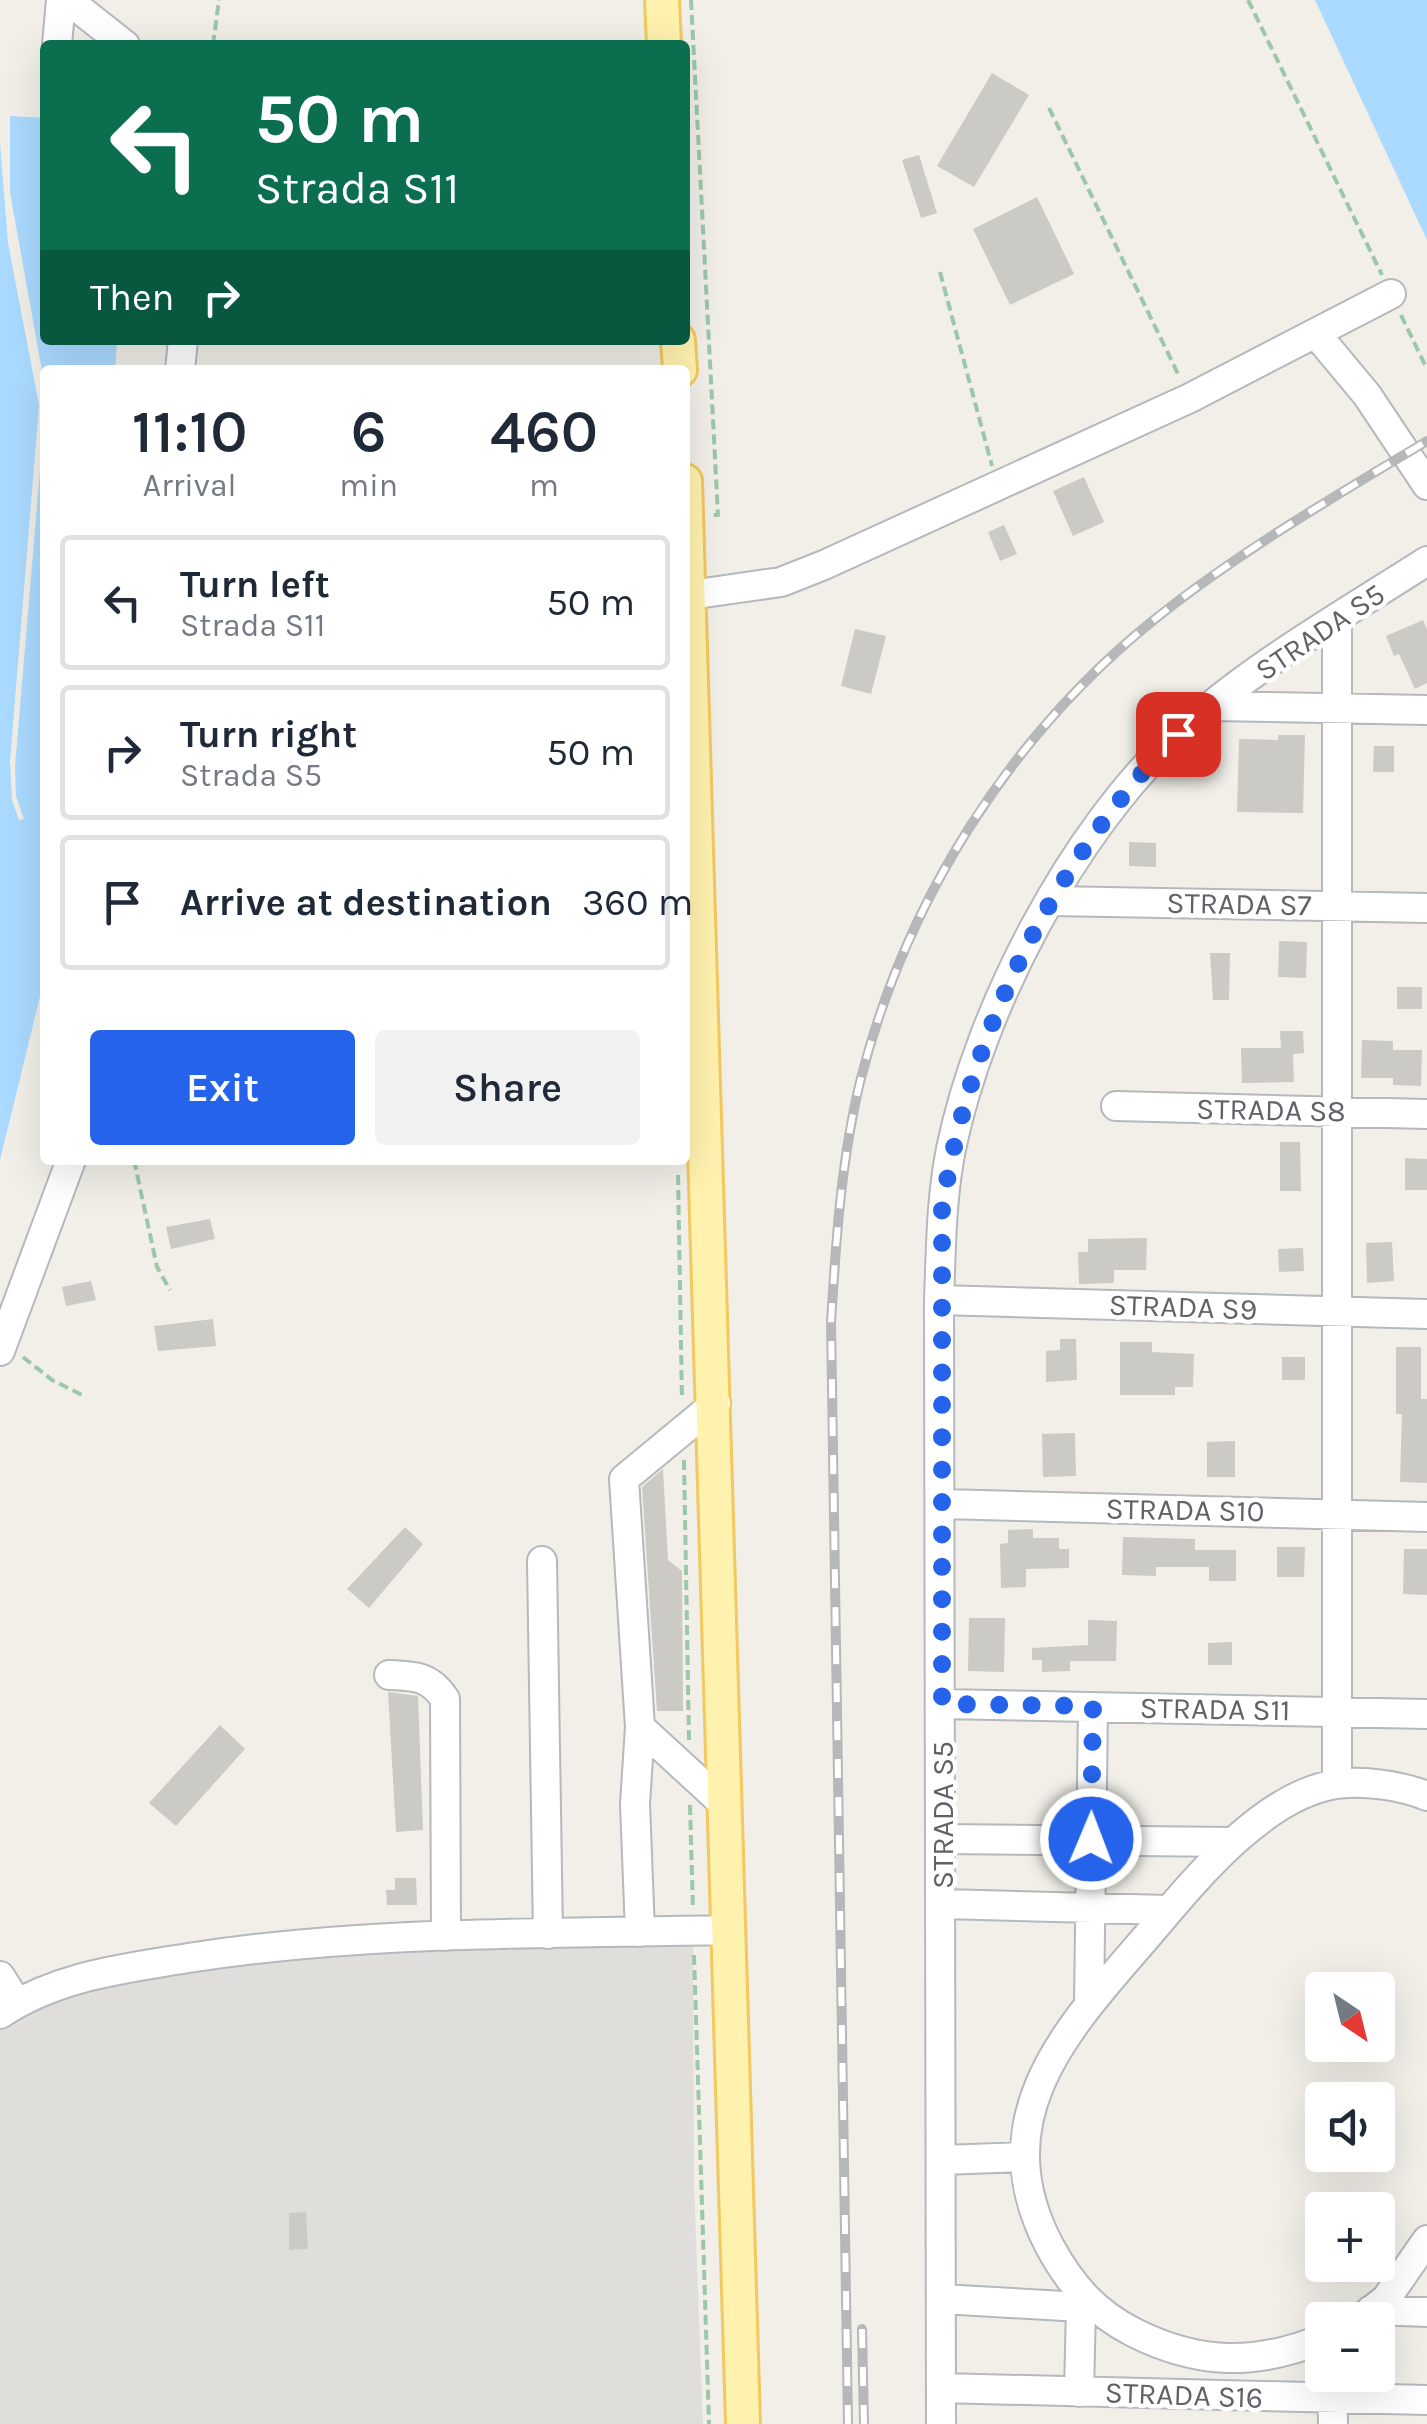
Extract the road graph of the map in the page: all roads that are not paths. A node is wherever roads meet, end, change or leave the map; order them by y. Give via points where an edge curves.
1 (64, 0) edge
2 (662, 0) edge
3 (58, 40) edge
4 (118, 40) edge
5 (664, 40) edge
6 (1391, 294) road end
7 (1318, 335) junction
8 (1427, 485) edge
9 (1427, 561) edge
10 (690, 575) edge
11 (1337, 619) junction
12 (690, 634) edge
13 (1212, 706) junction
14 (1338, 708) junction
15 (1427, 710) edge
16 (1051, 901) junction
17 (1337, 906) junction
18 (1427, 908) edge
19 (1116, 1106) dead end
20 (1337, 1112) junction
21 (1427, 1114) edge
22 (69, 1165) edge
23 (939, 1300) junction
24 (1337, 1311) junction
25 (1427, 1314) edge
26 (3, 1344) edge
27 (716, 1403) junction
28 (943, 1504) junction
29 (1337, 1514) junction
30 (1427, 1517) edge
31 (542, 1560) dead end
32 (389, 1675) dead end
33 (942, 1704) junction
34 (1093, 1706) junction
35 (1337, 1711) junction
36 (1427, 1714) edge
37 (640, 1727) junction
38 (1336, 1784) junction
39 (1427, 1796) edge
40 (726, 1806) junction
41 (943, 1839) junction
42 (1091, 1839) junction
43 (1233, 1842) junction
44 (943, 1904) junction
45 (1090, 1907) junction
46 (1169, 1910) junction
47 (730, 1930) junction
48 (640, 1932) junction
49 (548, 1934) junction
50 (446, 1936) junction
51 (0, 1976) edge
52 (1088, 2005) junction
53 (9, 2009) edge
54 (1024, 2156) junction
55 (942, 2160) junction
56 (1427, 2240) edge
57 (942, 2299) junction
58 (1382, 2302) edge
59 (1084, 2304) junction
60 (1427, 2312) edge
61 (1395, 2314) edge
62 (1305, 2346) edge
63 (941, 2388) junction
64 (1079, 2392) junction
65 (1333, 2399) edge
66 (1427, 2400) edge
67 (743, 2424) edge
68 (941, 2424) edge

1 - 3 street
1 - 4 street
2 - 5 main road
6 - 7 street
7 - 8 street
7 - 10 street via 782,582
9 - 11 street, STRADA S5
11 - 13 street, STRADA S5
11 - 14 street
12 - 27 main road
13 - 14 street
13 - 16 street, STRADA S5 via 1138,774
14 - 15 street
14 - 17 street
16 - 17 street, STRADA S7
16 - 23 street, STRADA S5 via 972,1074 942,1210
17 - 18 street, STRADA S7
17 - 20 street
19 - 20 street, STRADA S8
20 - 21 street, STRADA S8
20 - 24 street
22 - 26 street
23 - 24 street, STRADA S9
23 - 28 street, STRADA S5
24 - 25 street, STRADA S9
24 - 29 street
27 - 37 street via 624,1478
27 - 40 main road
28 - 29 street, STRADA S10
28 - 33 street, STRADA S5
29 - 30 street, STRADA S10
29 - 35 street
31 - 49 street
32 - 50 street via 435,1683 445,1699
33 - 34 street, STRADA S11
33 - 41 street, STRADA S5
34 - 35 street, STRADA S11
34 - 42 street
35 - 36 street, STRADA S11
35 - 38 street
37 - 40 street
37 - 48 street via 634,1804
38 - 39 street
38 - 43 street via 1281,1808
40 - 47 main road
41 - 42 street
41 - 44 street, STRADA S5
42 - 43 street
42 - 45 street
43 - 46 street
44 - 45 street
44 - 55 street, STRADA S5
45 - 46 street
45 - 52 street
46 - 52 street
47 - 48 street
47 - 67 main road
48 - 49 street
49 - 50 street
50 - 53 street via 255,1948 76,1978
51 - 53 street
52 - 54 street via 1034,2089
54 - 55 street
54 - 59 street via 1042,2231
55 - 57 street, STRADA S5
56 - 58 street
57 - 59 street
57 - 63 street, STRADA S5
59 - 62 street via 1169,2350 1208,2360
59 - 64 street
60 - 61 street
63 - 64 street, STRADA S16
63 - 68 street, STRADA S5
64 - 65 street, STRADA S16
65 - 66 street, STRADA S16

